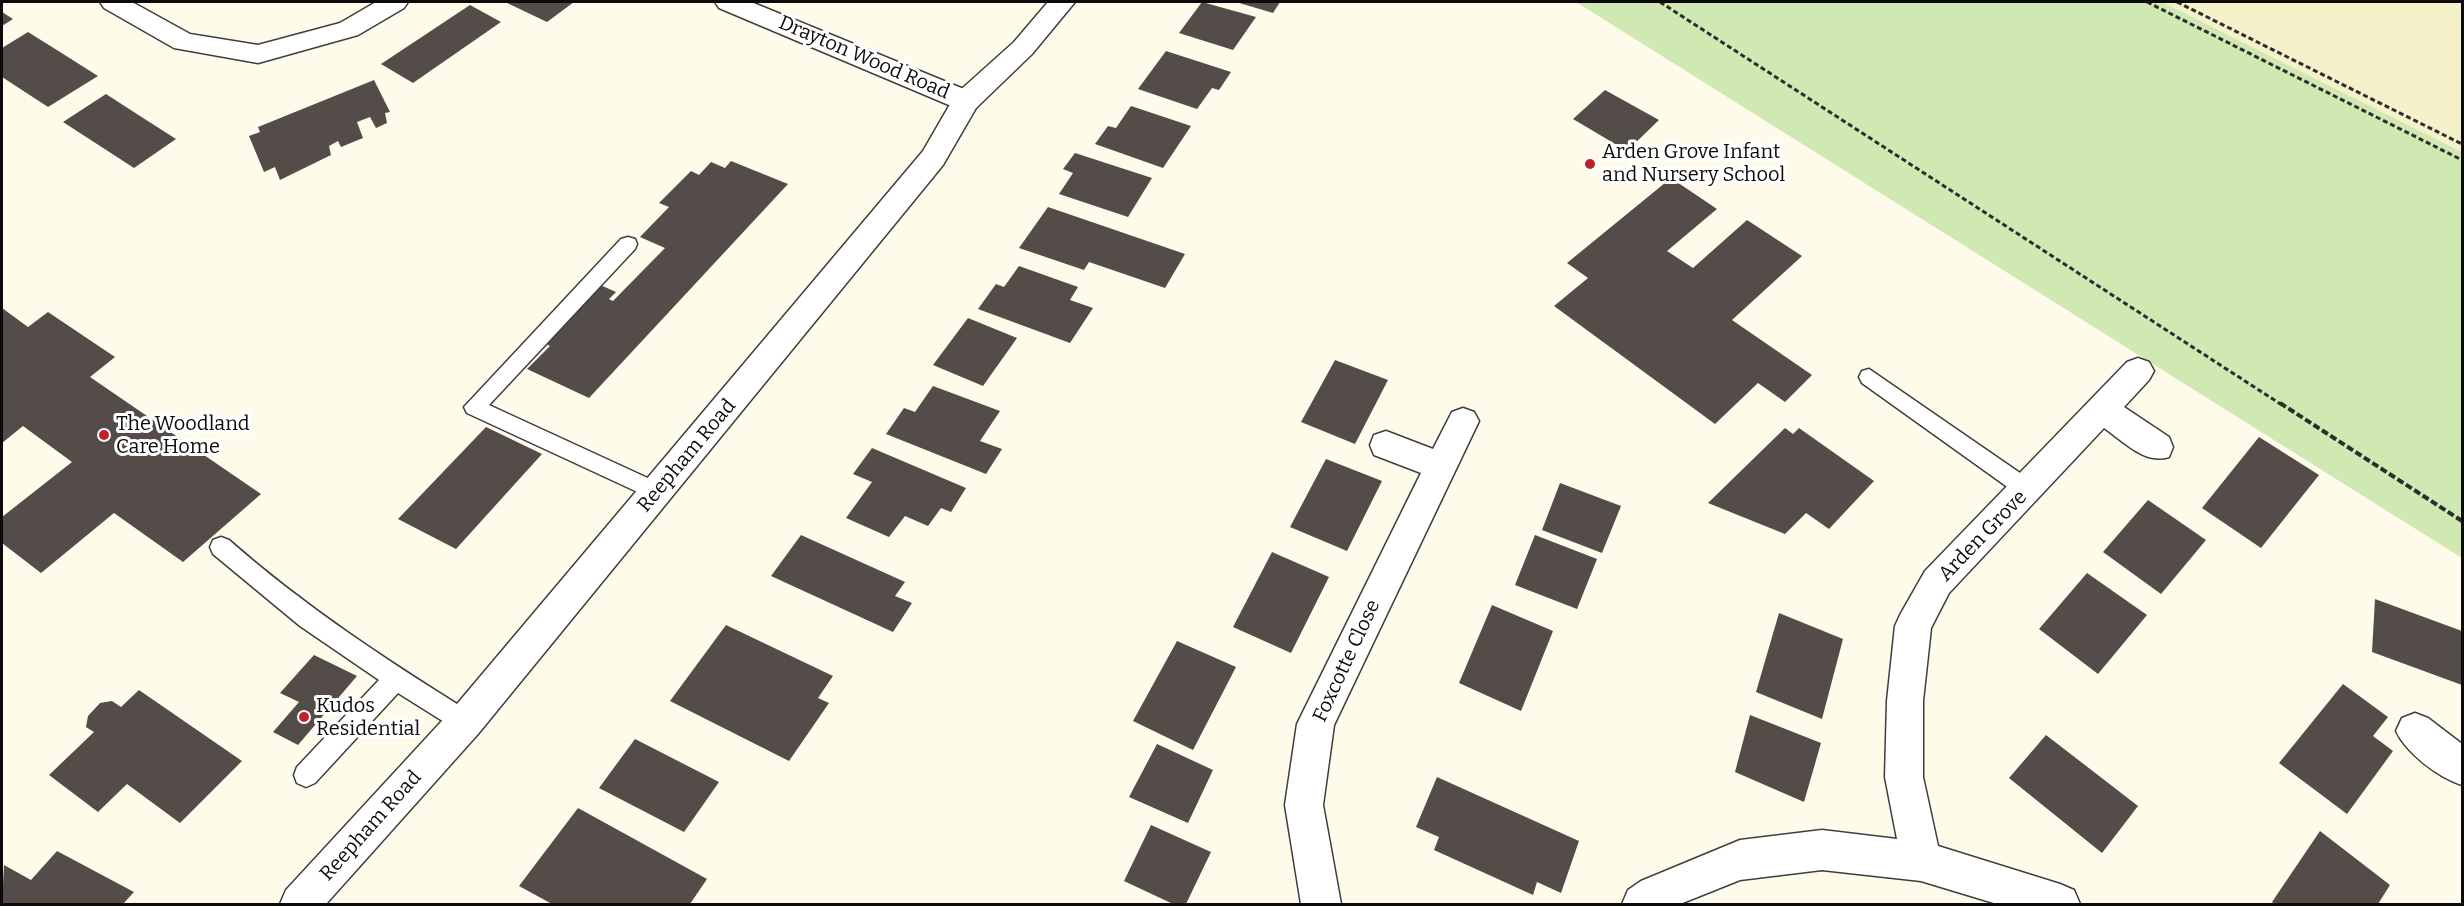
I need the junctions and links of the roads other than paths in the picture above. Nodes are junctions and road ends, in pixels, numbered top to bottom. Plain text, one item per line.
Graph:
1 (113, 2) edge
2 (395, 2) edge
3 (729, 2) edge
4 (1062, 2) edge
5 (966, 101) junction
6 (628, 244) dead end
7 (2138, 371) dead end
8 (1869, 376) dead end
9 (2102, 410) junction
10 (1463, 421) dead end
11 (1386, 445) dead end
12 (2157, 447) dead end
13 (1441, 466) junction
14 (2028, 490) junction
15 (657, 492) junction
16 (221, 546) dead end
17 (395, 679) junction
18 (465, 722) junction
19 (2415, 731) dead end
20 (2463, 767) edge
21 (306, 775) dead end
22 (1921, 861) junction
23 (300, 904) edge
24 (1322, 904) edge
25 (1642, 904) edge
26 (2060, 904) edge

1 - 2 street
3 - 5 street, Drayton Wood Road
4 - 5 street, Reepham Road
5 - 15 street, Reepham Road
6 - 15 lane
7 - 9 street, Arden Grove
8 - 14 lane
9 - 12 street
9 - 14 street, Arden Grove
10 - 13 street, Foxcotte Close
11 - 13 street
13 - 24 street, Foxcotte Close
14 - 22 street, Arden Grove
15 - 18 street, Reepham Road
16 - 17 lane
17 - 18 lane
17 - 21 lane
18 - 23 street, Reepham Road
19 - 20 street
22 - 25 street
22 - 26 street

